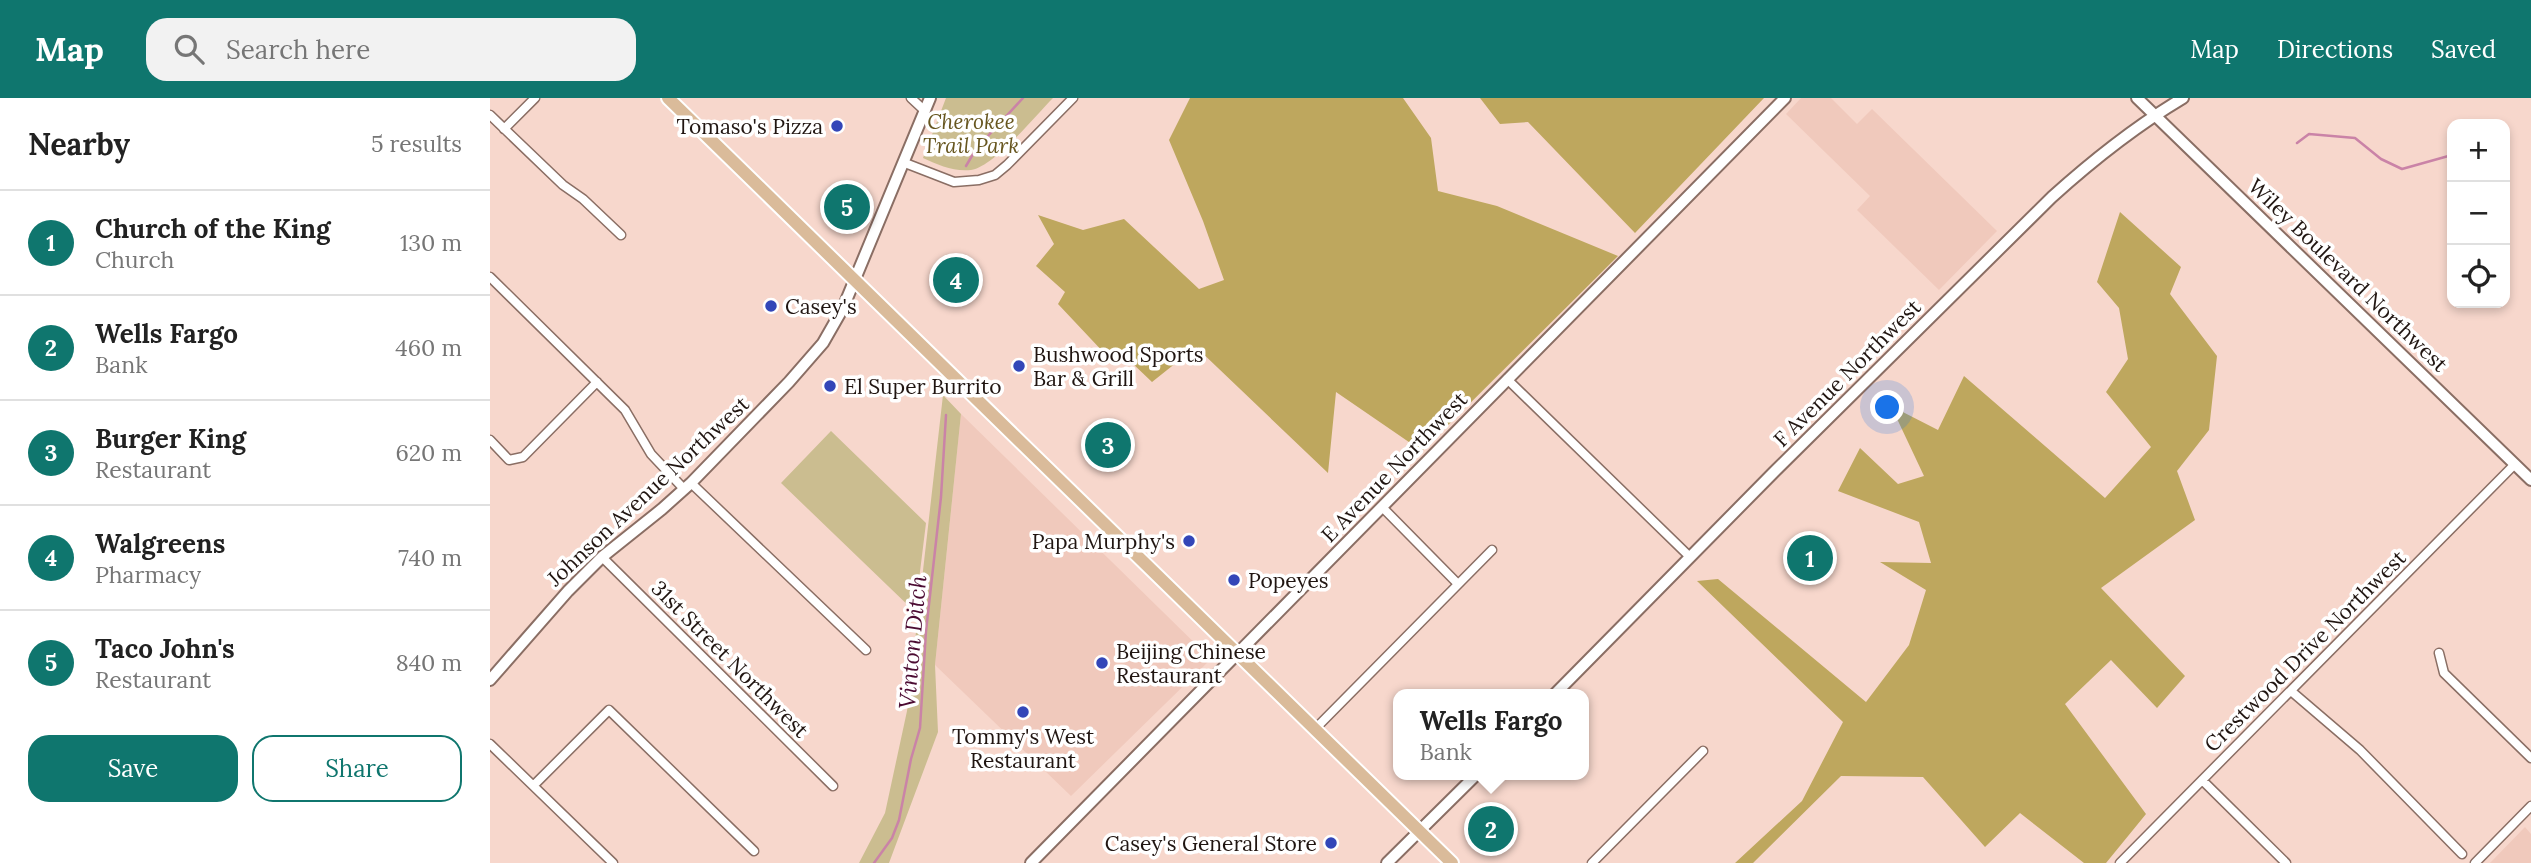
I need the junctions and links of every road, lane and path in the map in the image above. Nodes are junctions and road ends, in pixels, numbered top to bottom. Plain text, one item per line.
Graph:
1 (535, 98) edge
2 (668, 98) edge
3 (911, 98) edge
4 (930, 98) edge
5 (1073, 98) edge
6 (1785, 98) edge
7 (2137, 98) edge
8 (2183, 98) edge
9 (925, 111) junction
10 (490, 115) edge
11 (2155, 115) junction
12 (504, 129) junction
13 (905, 163) junction
14 (621, 235) dead end
15 (490, 277) edge
16 (855, 279) junction
17 (1507, 379) junction
18 (597, 382) junction
19 (490, 440) edge
20 (2515, 464) junction
21 (2531, 480) edge
22 (687, 486) junction
23 (1382, 508) junction
24 (1492, 550) dead end
25 (602, 557) junction
26 (1690, 557) junction
27 (1458, 584) junction
28 (866, 650) dead end
29 (1238, 653) junction
30 (2439, 653) dead end
31 (490, 680) edge
32 (1560, 689) edge
33 (2291, 691) junction
34 (1315, 729) junction
35 (490, 744) edge
36 (1703, 751) dead end
37 (2531, 758) edge
38 (1471, 780) edge
39 (2202, 780) junction
40 (534, 785) junction
41 (833, 786) dead end
42 (2531, 806) edge
43 (1420, 831) junction
44 (754, 851) dead end
45 (2462, 853) dead end
46 (612, 863) edge
47 (1031, 863) edge
48 (1387, 863) edge
49 (1452, 863) edge
50 (1592, 863) edge
51 (2120, 863) edge
52 (2286, 863) edge
53 (2475, 863) edge

1 - 12 street
2 - 16 main road
3 - 9 street
4 - 9 street, Johnson Avenue Northwest
5 - 13 street
6 - 17 street, E Avenue Northwest
7 - 11 street, Wiley Boulevard Northwest
8 - 11 street, F Avenue Northwest
9 - 13 street, Johnson Avenue Northwest
10 - 12 street
11 - 20 street, Wiley Boulevard Northwest
11 - 26 street, F Avenue Northwest
12 - 14 street
13 - 16 street, Johnson Avenue Northwest
15 - 18 street
16 - 22 street, Johnson Avenue Northwest
16 - 29 main road
17 - 23 street, E Avenue Northwest
17 - 26 street
18 - 19 street
18 - 22 street
20 - 21 street, Wiley Boulevard Northwest
20 - 33 street, Crestwood Drive Northwest
22 - 25 street, Johnson Avenue Northwest
22 - 28 street
23 - 27 street
23 - 29 street, E Avenue Northwest
24 - 27 street
25 - 31 street, Johnson Avenue Northwest
25 - 41 street, 31st Street Northwest
26 - 32 street, F Avenue Northwest
27 - 34 street
29 - 34 main road
29 - 47 street, E Avenue Northwest
30 - 37 street
33 - 39 street, Crestwood Drive Northwest
33 - 45 street
34 - 43 main road
35 - 40 street
36 - 50 street
38 - 43 street
39 - 51 street, Crestwood Drive Northwest
39 - 52 street
40 - 44 street
40 - 46 street
42 - 53 street
43 - 48 street
43 - 49 main road

